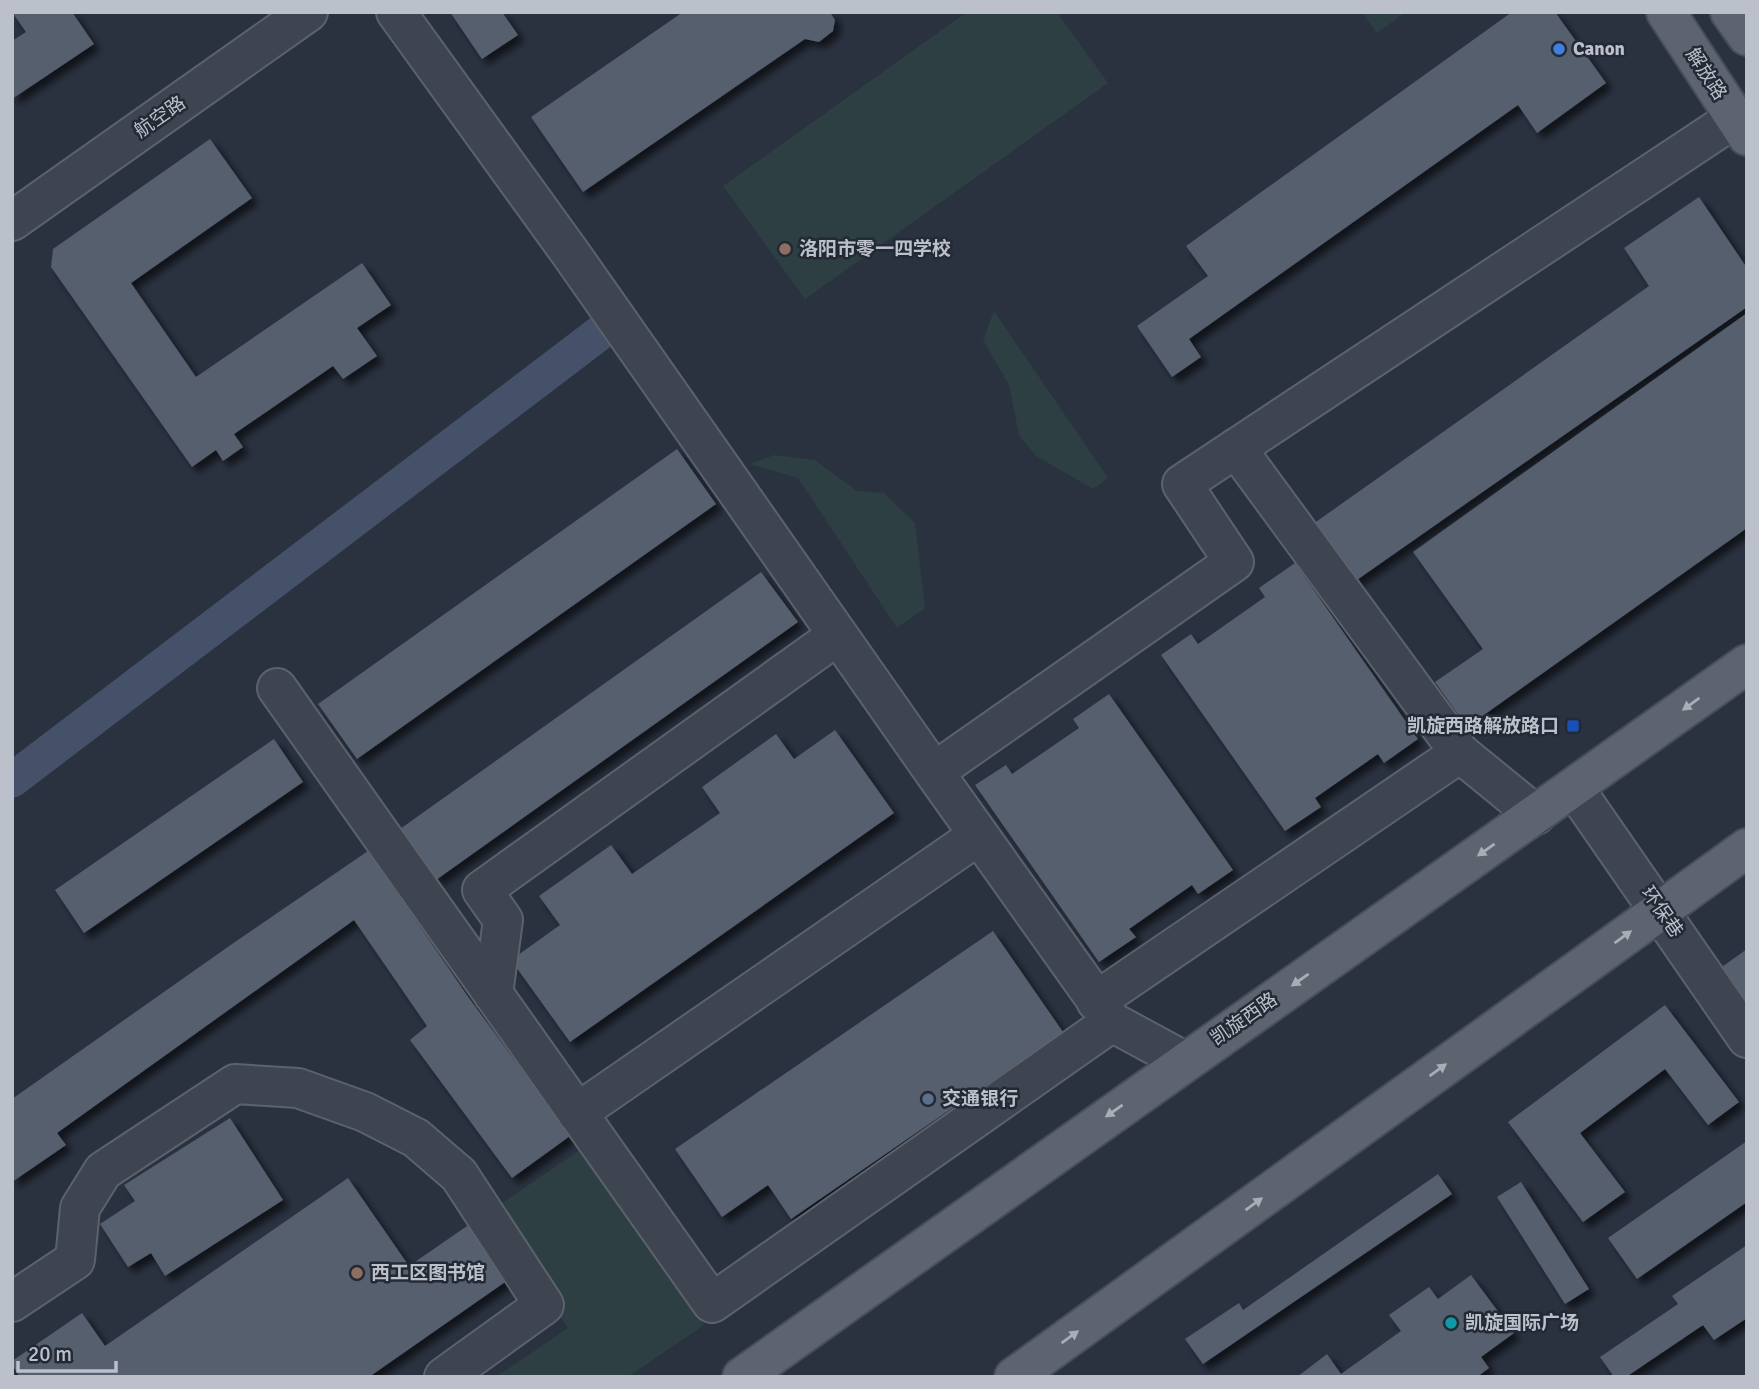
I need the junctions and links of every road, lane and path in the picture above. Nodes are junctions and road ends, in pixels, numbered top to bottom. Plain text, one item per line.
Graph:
1 (308, 12) edge
2 (396, 12) edge
3 (1666, 12) edge
4 (1730, 12) edge
5 (1747, 36) edge
6 (1741, 127) edge
7 (12, 221) edge
8 (1236, 448) junction
9 (838, 635) junction
10 (1747, 664) edge
11 (277, 688) dead end
12 (1460, 753) junction
13 (934, 772) junction
14 (1574, 788) junction
15 (1536, 815) junction
16 (979, 835) junction
17 (1747, 848) edge
18 (1661, 910) junction
19 (493, 994) junction
20 (1104, 1011) junction
21 (1747, 1038) edge
22 (1184, 1061) junction
23 (577, 1113) junction
24 (12, 1302) edge
25 (444, 1377) edge
26 (742, 1377) edge
27 (1014, 1377) edge

1 - 7 street, 航空路
2 - 9 street
3 - 6 main road, 解放路
4 - 5 main road
6 - 8 street
8 - 12 street
8 - 13 street
9 - 13 street
9 - 19 street
10 -> 14 main road, 凯旋西路
11 - 19 street
12 - 15 street
12 - 20 street
13 - 16 street
14 - 15 main road, 凯旋西路
14 - 18 street, 环保巷
15 -> 22 main road, 凯旋西路
16 - 20 street
16 - 23 street
17 - 18 main road
18 - 21 street, 环保巷
27 -> 18 main road
19 - 23 street
20 - 22 street
20 - 23 street
22 -> 26 main road, 凯旋西路
24 - 25 street

